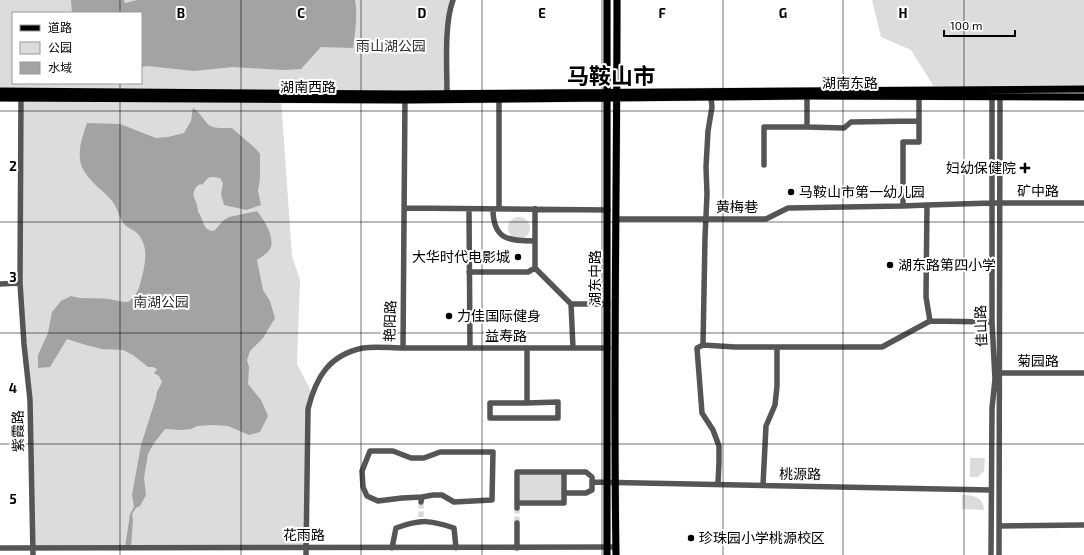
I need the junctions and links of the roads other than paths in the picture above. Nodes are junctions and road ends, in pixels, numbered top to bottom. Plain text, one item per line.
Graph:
1 (453, 0) edge
2 (607, 0) edge
3 (616, 0) edge
4 (1084, 90) edge
5 (0, 91) edge
6 (447, 93) junction
7 (21, 94) junction
8 (607, 96) junction
9 (617, 96) junction
10 (807, 96) junction
11 (919, 96) junction
12 (405, 97) junction
13 (996, 97) junction
14 (1084, 97) edge
15 (0, 98) edge
16 (711, 98) junction
17 (499, 100) junction
18 (919, 121) junction
19 (807, 127) junction
20 (764, 165) dead end
21 (992, 203) junction
22 (999, 203) junction
23 (1084, 203) edge
24 (927, 205) junction
25 (903, 206) junction
26 (404, 208) junction
27 (469, 209) junction
28 (496, 209) junction
29 (535, 209) junction
30 (608, 210) junction
31 (706, 219) junction
32 (616, 220) junction
33 (535, 241) junction
34 (535, 268) junction
35 (469, 272) junction
36 (20, 283) junction
37 (0, 284) edge
38 (572, 304) junction
39 (608, 304) junction
40 (930, 321) junction
41 (992, 322) junction
42 (703, 345) junction
43 (777, 347) junction
44 (403, 348) junction
45 (470, 348) junction
46 (527, 348) junction
47 (573, 348) junction
48 (608, 348) junction
49 (999, 373) junction
50 (1084, 373) edge
51 (995, 379) junction
52 (527, 403) junction
53 (564, 472) junction
54 (592, 482) junction
55 (608, 482) junction
56 (616, 482) junction
57 (718, 484) junction
58 (763, 485) junction
59 (991, 490) junction
60 (564, 493) junction
61 (422, 500) joint
62 (517, 523) tunnel mouth
63 (1084, 525) edge
64 (999, 526) junction
65 (306, 547) junction
66 (0, 548) edge
67 (33, 548) junction
68 (392, 548) junction
69 (456, 548) junction
70 (517, 548) junction
71 (607, 551) edge
72 (616, 551) edge
73 (33, 555) edge
74 (306, 555) edge
75 (991, 555) edge
76 (999, 555) edge

1 - 6 street
2 - 8 main road, 湖东中路
3 - 9 main road, 湖东中路
4 - 9 main road
5 - 7 main road, 湖南西路
6 - 8 main road, 湖南西路
6 - 12 main road, 湖南西路
7 - 12 main road, 湖南西路
7 - 15 main road, 湖南西路
7 - 36 street, 紫霞路
8 - 9 main road
8 - 17 main road, 湖南西路
8 - 30 main road, 湖东中路
9 - 16 main road, 湖南东路
9 - 32 main road, 湖东中路
10 - 11 main road, 湖南东路
10 - 16 main road, 湖南东路
10 - 19 street
11 - 13 main road, 湖南东路
11 - 18 street
12 - 17 main road, 湖南西路
12 - 26 street, 艳阳路
13 - 14 main road, 湖南东路
13 - 21 street, 佳山路
13 - 22 street, 佳山路
16 - 31 street
17 - 28 street
18 - 19 street
18 - 25 street
19 - 20 street
21 - 22 street, 矿中路
21 - 24 street
21 - 41 street, 佳山路
22 - 23 street, 矿中路
22 - 49 street, 佳山路
24 - 25 street, 黄梅巷
24 - 40 street
25 - 31 street, 黄梅巷
26 - 27 street
26 - 44 street, 艳阳路
27 - 28 street
27 - 35 street
28 - 29 street
28 - 33 street
29 - 30 street
29 - 33 street
30 - 39 main road, 湖东中路
31 - 32 street, 黄梅巷
31 - 42 street
32 - 56 main road, 湖东中路
33 - 34 street
34 - 35 street
34 - 38 street
35 - 45 street
36 - 37 street
36 - 67 street, 紫霞路
38 - 39 street
38 - 47 street
39 - 48 main road, 湖东中路
40 - 41 street
40 - 43 street
41 - 51 street, 佳山路
42 - 43 street
42 - 57 street
43 - 58 street
44 - 45 street, 益寿路
44 - 65 street, 艳阳路
45 - 46 street, 益寿路
46 - 47 street, 益寿路
46 - 52 street
47 - 48 street, 益寿路
48 - 55 main road, 湖东中路
49 - 50 street, 菊园路
49 - 51 street, 菊园路
49 - 64 street, 佳山路
51 - 59 street, 佳山路
52 - 52 street
53 - 54 street
53 - 60 street
53 - 60 street
54 - 55 street, 桃源路
54 - 60 street
55 - 56 street, 桃源路
55 - 71 main road, 湖东中路
56 - 57 street, 桃源路
56 - 72 main road, 湖东中路
57 - 58 street, 桃源路
58 - 59 street, 桃源路
59 - 75 street, 佳山路
61 - 61 street
62 - 70 street
63 - 64 street
64 - 76 street, 佳山路
65 - 67 street, 花雨路
65 - 68 street, 花雨路
65 - 74 street, 艳阳路
66 - 67 street, 花雨路
67 - 73 street, 紫霞路
68 - 69 street, 花雨路
68 - 69 street
69 - 70 street, 花雨路
70 - 71 street, 花雨路
71 - 72 street, 花雨路

